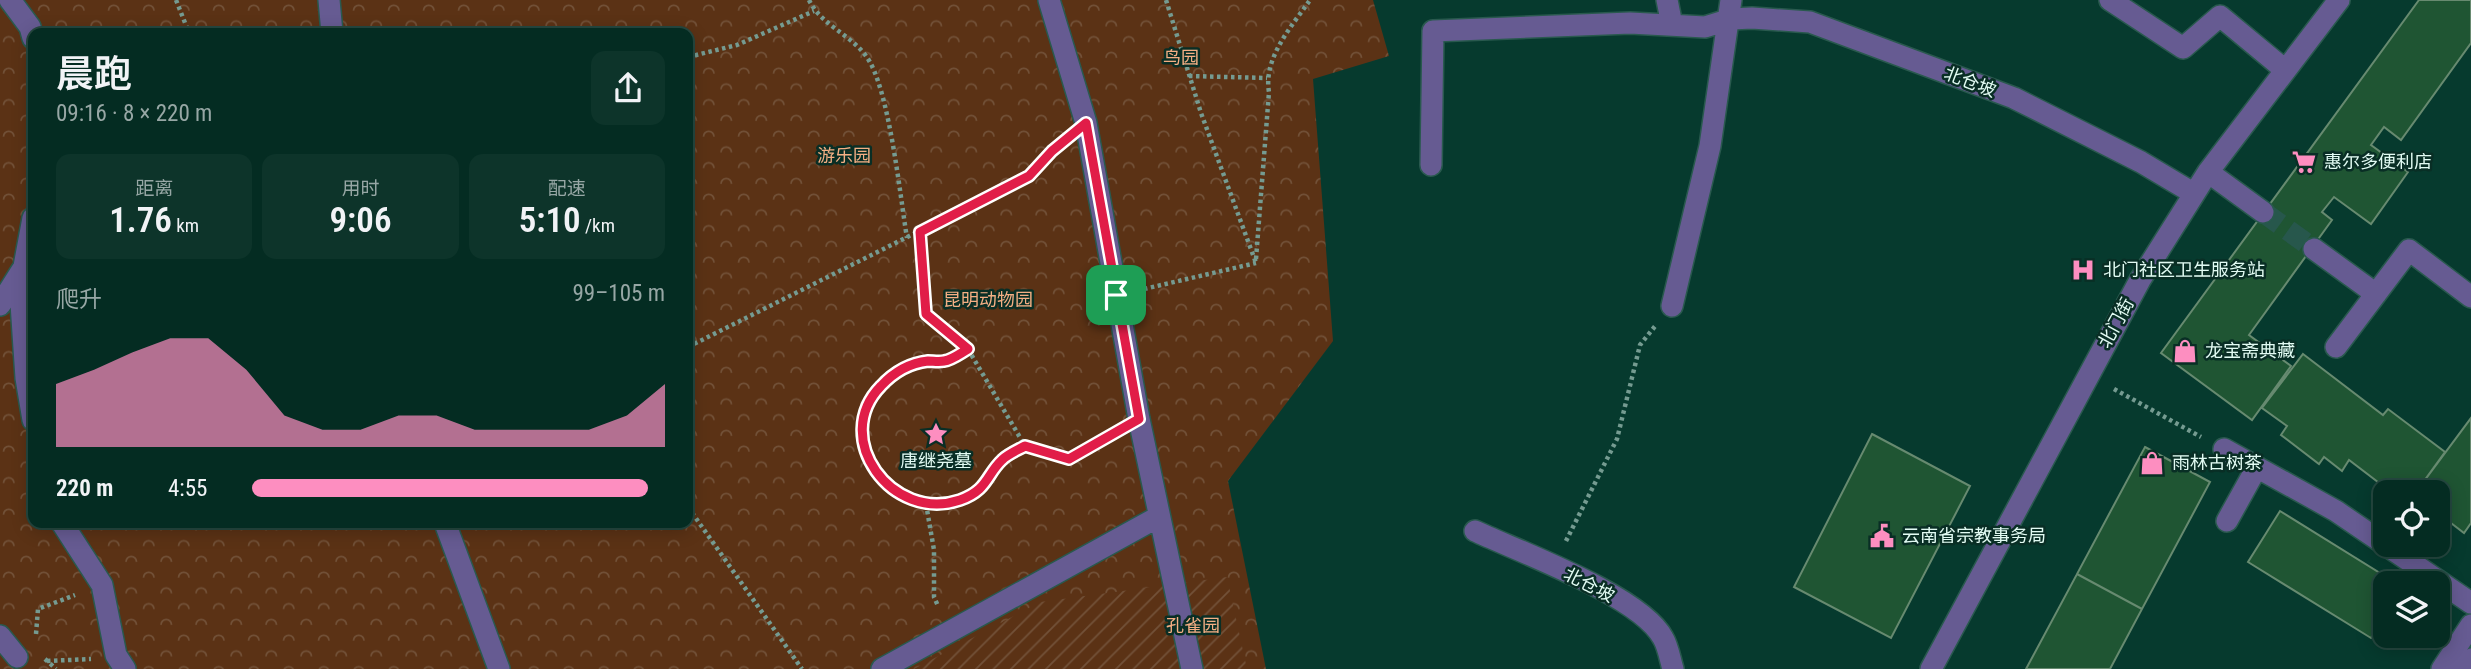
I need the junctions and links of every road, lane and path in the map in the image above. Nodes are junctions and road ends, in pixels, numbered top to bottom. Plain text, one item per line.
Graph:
1 (10, 0) edge
2 (176, 0) edge
3 (329, 0) edge
4 (809, 0) edge
5 (1049, 0) edge
6 (1166, 0) edge
7 (1310, 0) edge
8 (1667, 0) edge
9 (2110, 0) edge
10 (2339, 0) edge
11 (1731, 10) edge
12 (814, 11) junction
13 (1672, 25) junction
14 (30, 28) edge
15 (187, 28) edge
16 (332, 28) edge
17 (693, 56) edge
18 (2285, 71) junction
19 (1189, 76) junction
20 (1267, 78) junction
21 (1086, 123) junction
22 (1431, 165) dead end
23 (2208, 172) junction
24 (2193, 193) junction
25 (2263, 212) tunnel mouth
26 (920, 232) junction
27 (907, 238) junction
28 (28, 246) edge
29 (2314, 249) tunnel mouth
30 (1256, 263) junction
31 (24, 268) junction
32 (2376, 294) junction
33 (1116, 295) junction
34 (2471, 297) edge
35 (0, 305) edge
36 (1672, 306) joint
37 (693, 345) edge
38 (2336, 347) dead end
39 (968, 349) junction
40 (2087, 375) junction
41 (28, 390) edge
42 (1139, 419) junction
43 (1025, 446) junction
44 (2224, 449) joint
45 (2256, 467) junction
46 (926, 504) junction
47 (693, 514) edge
48 (1158, 517) junction
49 (2227, 522) dead end
50 (65, 528) edge
51 (447, 528) edge
52 (1475, 531) dead end
53 (1552, 566) junction
54 (102, 585) junction
55 (2471, 603) edge
56 (38, 609) dead end
57 (2471, 625) edge
58 (949, 630) junction
59 (0, 636) edge
60 (17, 657) dead end
61 (2471, 659) edge
62 (121, 662) edge
63 (56, 669) edge
64 (499, 669) edge
65 (802, 669) edge
66 (881, 669) edge
67 (1192, 669) edge
68 (1673, 669) edge
69 (1931, 669) edge
70 (2442, 669) edge
71 (2464, 669) edge

1 - 14 street
2 - 15 path
3 - 16 street
4 - 12 path
5 - 21 street
6 - 19 path
7 - 20 path
8 - 13 street
9 - 18 street
10 - 18 street, 北门街
11 - 13 street, 北仓坡
11 - 24 street, 北仓坡
11 - 36 street
12 - 17 path
12 - 27 path
13 - 22 street, 北仓坡
18 - 23 street, 北门街
19 - 20 path
19 - 30 path
20 - 30 path
21 - 26 path
21 - 33 street
23 - 24 street, 北门街
23 - 25 street
24 - 40 street, 北门街
26 - 27 path
26 - 39 path
27 - 37 path
28 - 31 street
29 - 32 street
30 - 33 path
31 - 35 street
31 - 41 street
32 - 34 street
32 - 38 street
33 - 42 street
36 - 53 path
39 - 43 path
39 - 46 path
40 - 44 path
40 - 69 street, 北门街
42 - 43 path
42 - 48 street
43 - 46 path
44 - 45 street
45 - 49 street
45 - 55 street
46 - 58 path
47 - 65 path
48 - 58 street
48 - 67 street
50 - 54 street
51 - 64 street
52 - 53 street, 北仓坡
53 - 68 street, 北仓坡
54 - 56 path
54 - 62 street
57 - 70 street
58 - 66 street
59 - 60 street
61 - 71 street
62 - 63 path

